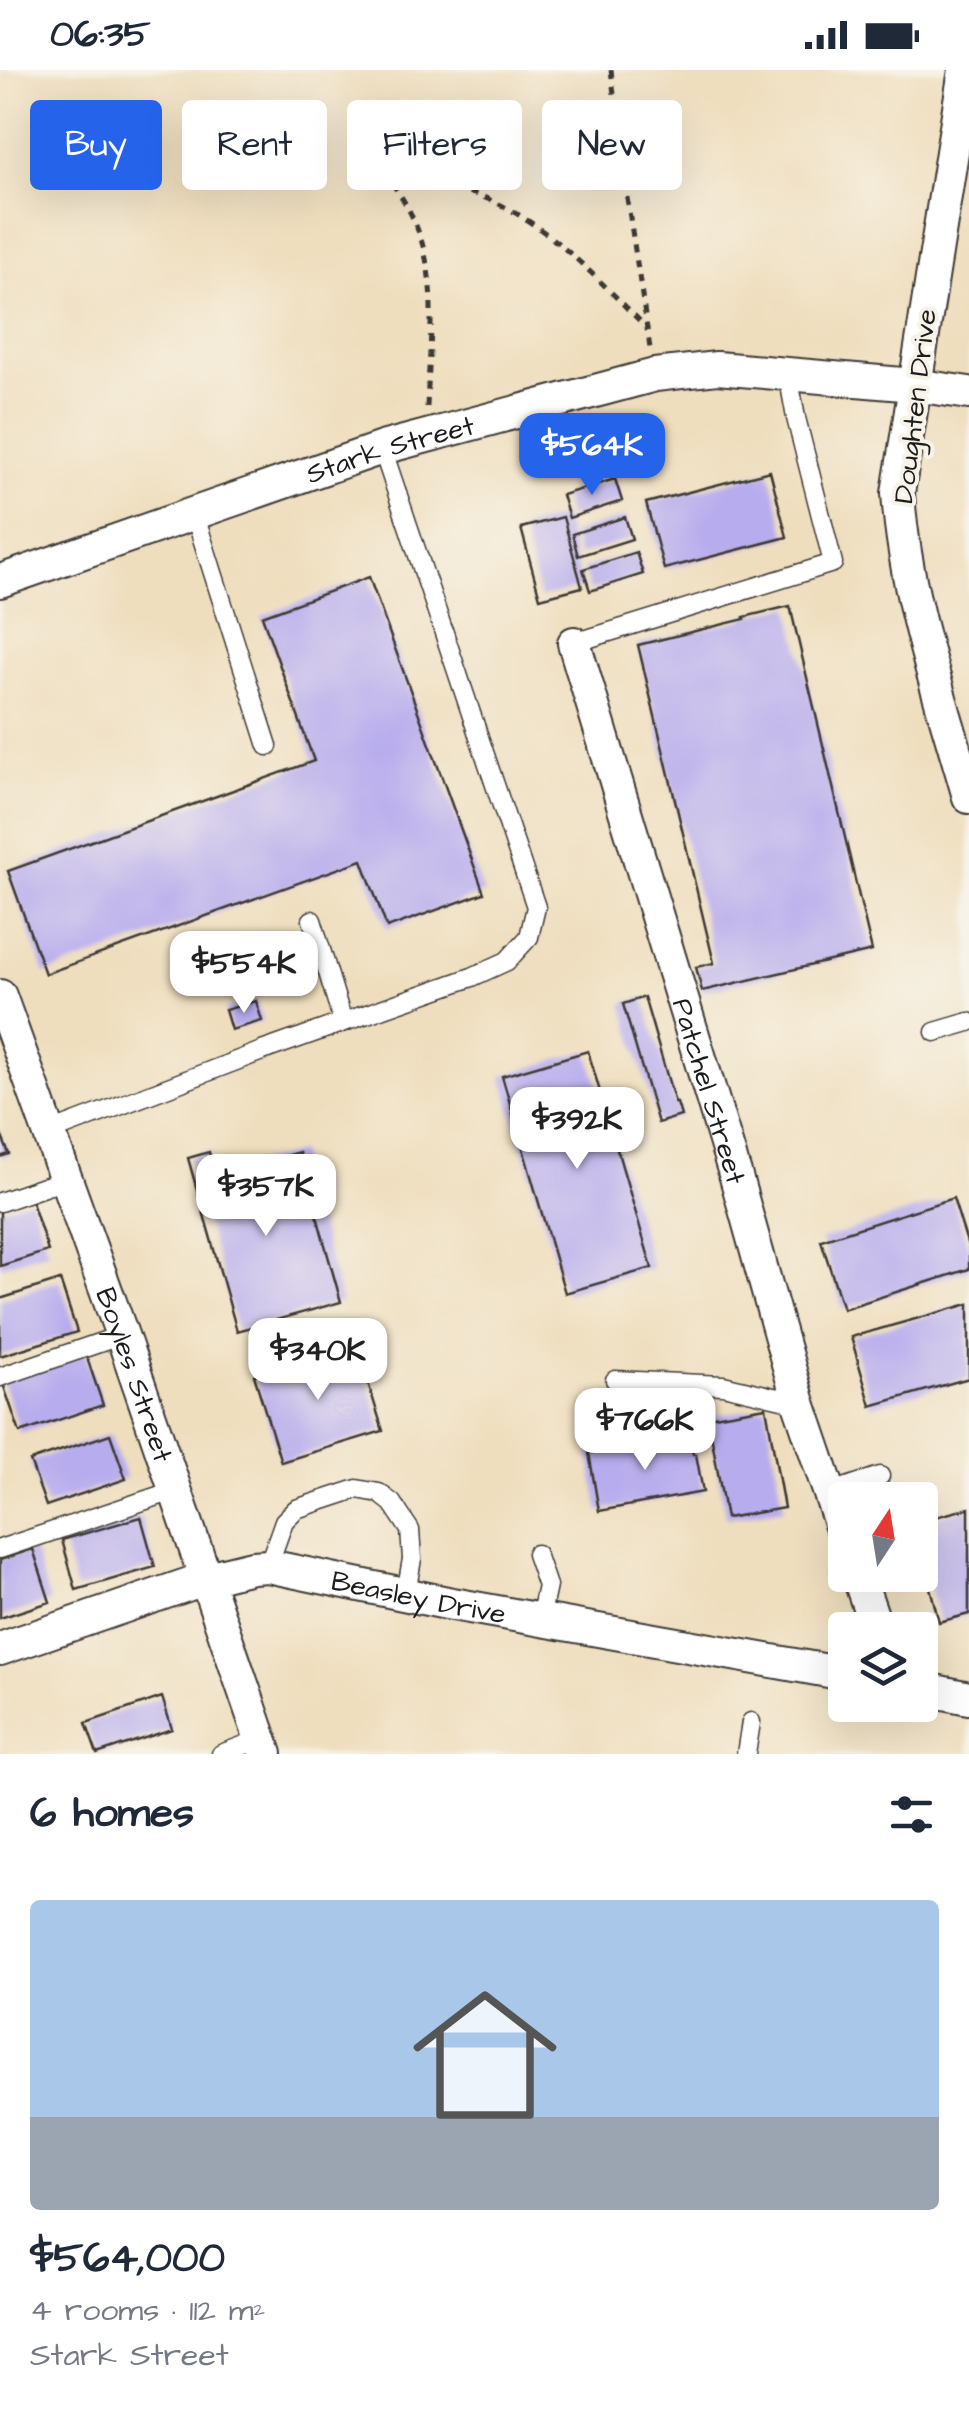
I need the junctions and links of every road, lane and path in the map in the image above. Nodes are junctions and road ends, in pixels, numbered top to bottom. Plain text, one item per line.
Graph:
1 (611, 70) edge
2 (965, 70) edge
3 (648, 329) junction
4 (788, 374) junction
5 (654, 375) junction
6 (914, 385) junction
7 (969, 393) edge
8 (426, 434) junction
9 (382, 448) junction
10 (194, 513) junction
11 (0, 581) edge
12 (574, 643) joint
13 (268, 746) dead end
14 (969, 797) edge
15 (312, 920) dead end
16 (0, 996) edge
17 (343, 1022) junction
18 (969, 1022) edge
19 (935, 1032) dead end
20 (51, 1132) junction
21 (67, 1179) junction
22 (0, 1202) edge
23 (122, 1335) junction
24 (0, 1377) edge
25 (615, 1380) dead end
26 (799, 1403) junction
27 (880, 1476) dead end
28 (862, 1482) edge
29 (176, 1490) junction
30 (828, 1490) edge
31 (0, 1549) edge
32 (536, 1554) dead end
33 (268, 1566) junction
34 (207, 1578) junction
35 (406, 1593) junction
36 (540, 1620) junction
37 (0, 1649) edge
38 (828, 1671) edge
39 (938, 1692) edge
40 (969, 1698) edge
41 (751, 1722) dead end
42 (264, 1747) edge
43 (221, 1754) edge
44 (746, 1754) edge

1 - 3 path
2 - 6 street, Doughten Drive
3 - 5 path
3 - 8 path
4 - 5 street, Stark Street
4 - 6 street, Stark Street
4 - 12 lane
5 - 8 street, Stark Street
6 - 7 street, Stark Street
6 - 14 street, Doughten Drive
8 - 9 street, Stark Street
9 - 10 street, Stark Street
9 - 17 lane
10 - 11 street, Stark Street
10 - 13 lane
12 - 26 street, Patchel Street
15 - 17 lane
16 - 20 street, Boyles Street
17 - 20 lane
18 - 19 lane
20 - 21 street, Boyles Street
21 - 22 lane
21 - 23 street, Boyles Street
23 - 24 lane
23 - 29 street, Boyles Street
25 - 26 lane
26 - 30 street, Patchel Street
27 - 28 lane
29 - 31 lane
29 - 34 street, Boyles Street
32 - 36 lane
33 - 34 street, Beasley Drive
33 - 35 street, Beasley Drive
33 - 35 lane
34 - 37 street, Beasley Drive
34 - 42 street, Boyles Street
35 - 36 street, Beasley Drive
36 - 38 street, Beasley Drive
39 - 40 street
41 - 44 lane
42 - 43 lane

